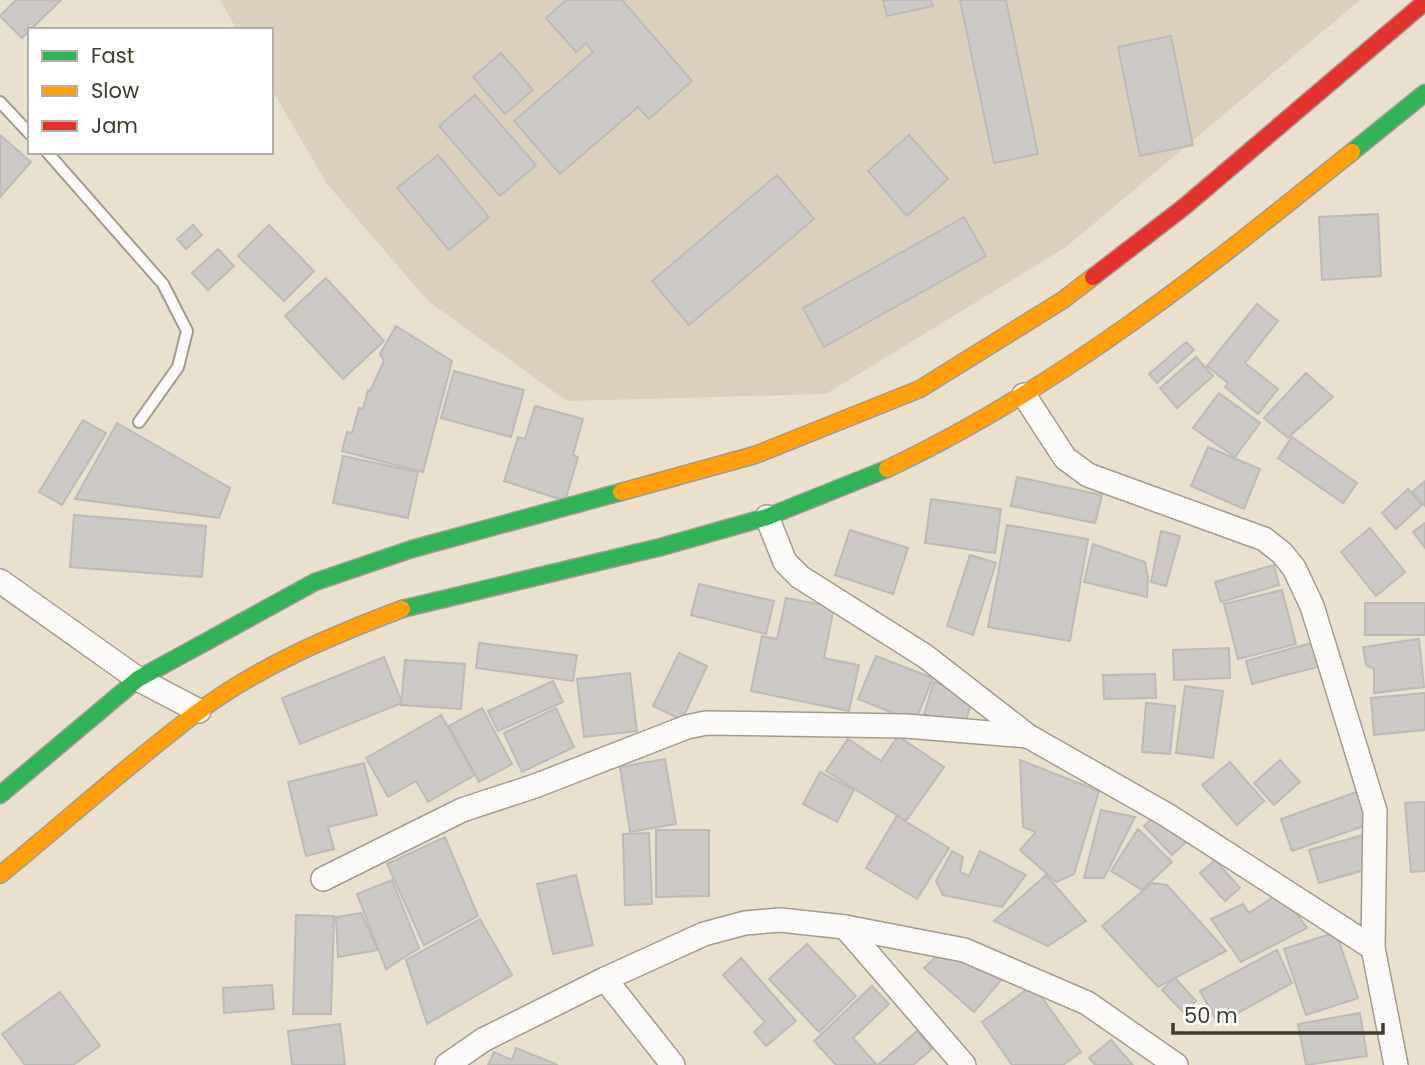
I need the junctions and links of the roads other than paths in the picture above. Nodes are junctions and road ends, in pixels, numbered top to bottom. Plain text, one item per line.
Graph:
1 (1418, 3) edge
2 (1425, 93) edge
3 (0, 102) edge
4 (28, 132) edge
5 (49, 154) edge
6 (1024, 395) junction
7 (139, 422) dead end
8 (767, 517) junction
9 (0, 581) edge
10 (138, 679) junction
11 (199, 711) junction
12 (1028, 736) junction
13 (0, 795) edge
14 (0, 875) edge
15 (323, 879) dead end
16 (845, 927) junction
17 (1373, 948) junction
18 (605, 979) junction
19 (447, 1065) edge
20 (673, 1065) edge
21 (964, 1065) edge
22 (1175, 1065) edge
23 (1396, 1065) edge

1 - 10 main road
2 - 6 main road
3 - 4 lane
5 - 7 lane
6 - 8 main road
6 - 17 street
8 - 11 main road
8 - 12 street
9 - 10 street
10 - 11 street
10 - 13 main road
11 - 14 main road
12 - 15 street
12 - 17 street
16 - 18 street
16 - 21 street
16 - 22 street
17 - 23 street
18 - 19 street
18 - 20 street

